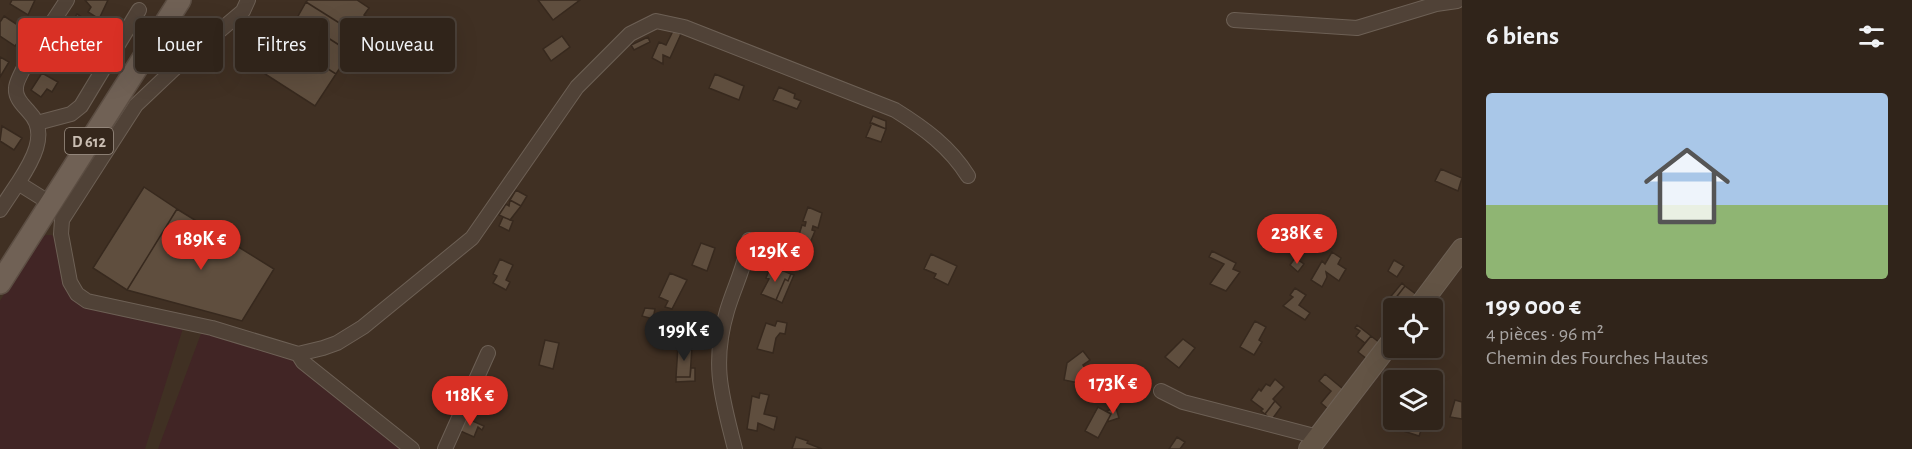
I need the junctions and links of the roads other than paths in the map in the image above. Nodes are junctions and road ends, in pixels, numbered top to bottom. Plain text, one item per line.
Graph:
1 (67, 0) edge
2 (180, 0) edge
3 (248, 0) edge
4 (1459, 4) edge
5 (139, 10) dead end
6 (1233, 20) dead end
7 (37, 123) junction
8 (968, 176) dead end
9 (18, 183) junction
10 (50, 203) junction
11 (0, 210) edge
12 (749, 240) dead end
13 (1462, 249) edge
14 (0, 283) edge
15 (1425, 298) edge
16 (1383, 352) edge
17 (488, 353) dead end
18 (298, 354) junction
19 (1161, 390) dead end
20 (1314, 443) edge
21 (412, 449) edge
22 (446, 449) edge
23 (735, 449) edge

1 - 7 street
2 - 10 main road, D 612
3 - 18 street
4 - 6 street
5 - 7 street
7 - 9 street
8 - 18 street
9 - 10 street
9 - 11 street
10 - 14 main road, D 612
12 - 23 street
13 - 15 street
16 - 20 street
17 - 22 street
18 - 21 street
19 - 20 street

